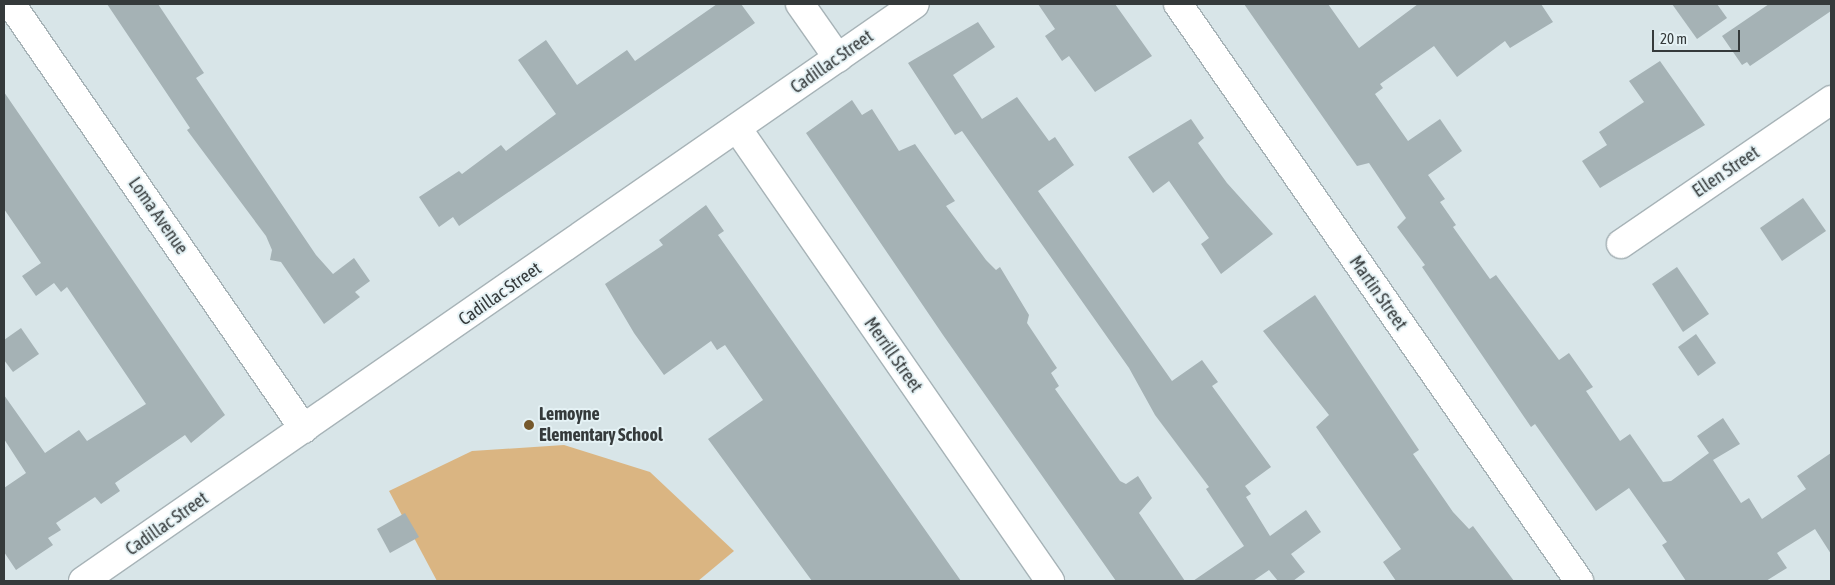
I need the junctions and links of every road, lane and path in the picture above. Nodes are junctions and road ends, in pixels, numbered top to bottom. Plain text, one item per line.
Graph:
1 (11, 4) edge
2 (800, 4) edge
3 (915, 4) edge
4 (1178, 4) edge
5 (838, 58) junction
6 (1831, 100) edge
7 (737, 128) junction
8 (1621, 244) dead end
9 (304, 429) junction
10 (83, 581) edge
11 (1050, 581) edge
12 (1579, 581) edge

1 - 9 street, Loma Avenue
2 - 5 street
3 - 5 street, Cadillac Street
4 - 12 street, Martin Street
5 - 7 street, Cadillac Street
6 - 8 street, Ellen Street
7 - 9 street, Cadillac Street
7 - 11 street, Merrill Street
9 - 10 street, Cadillac Street

